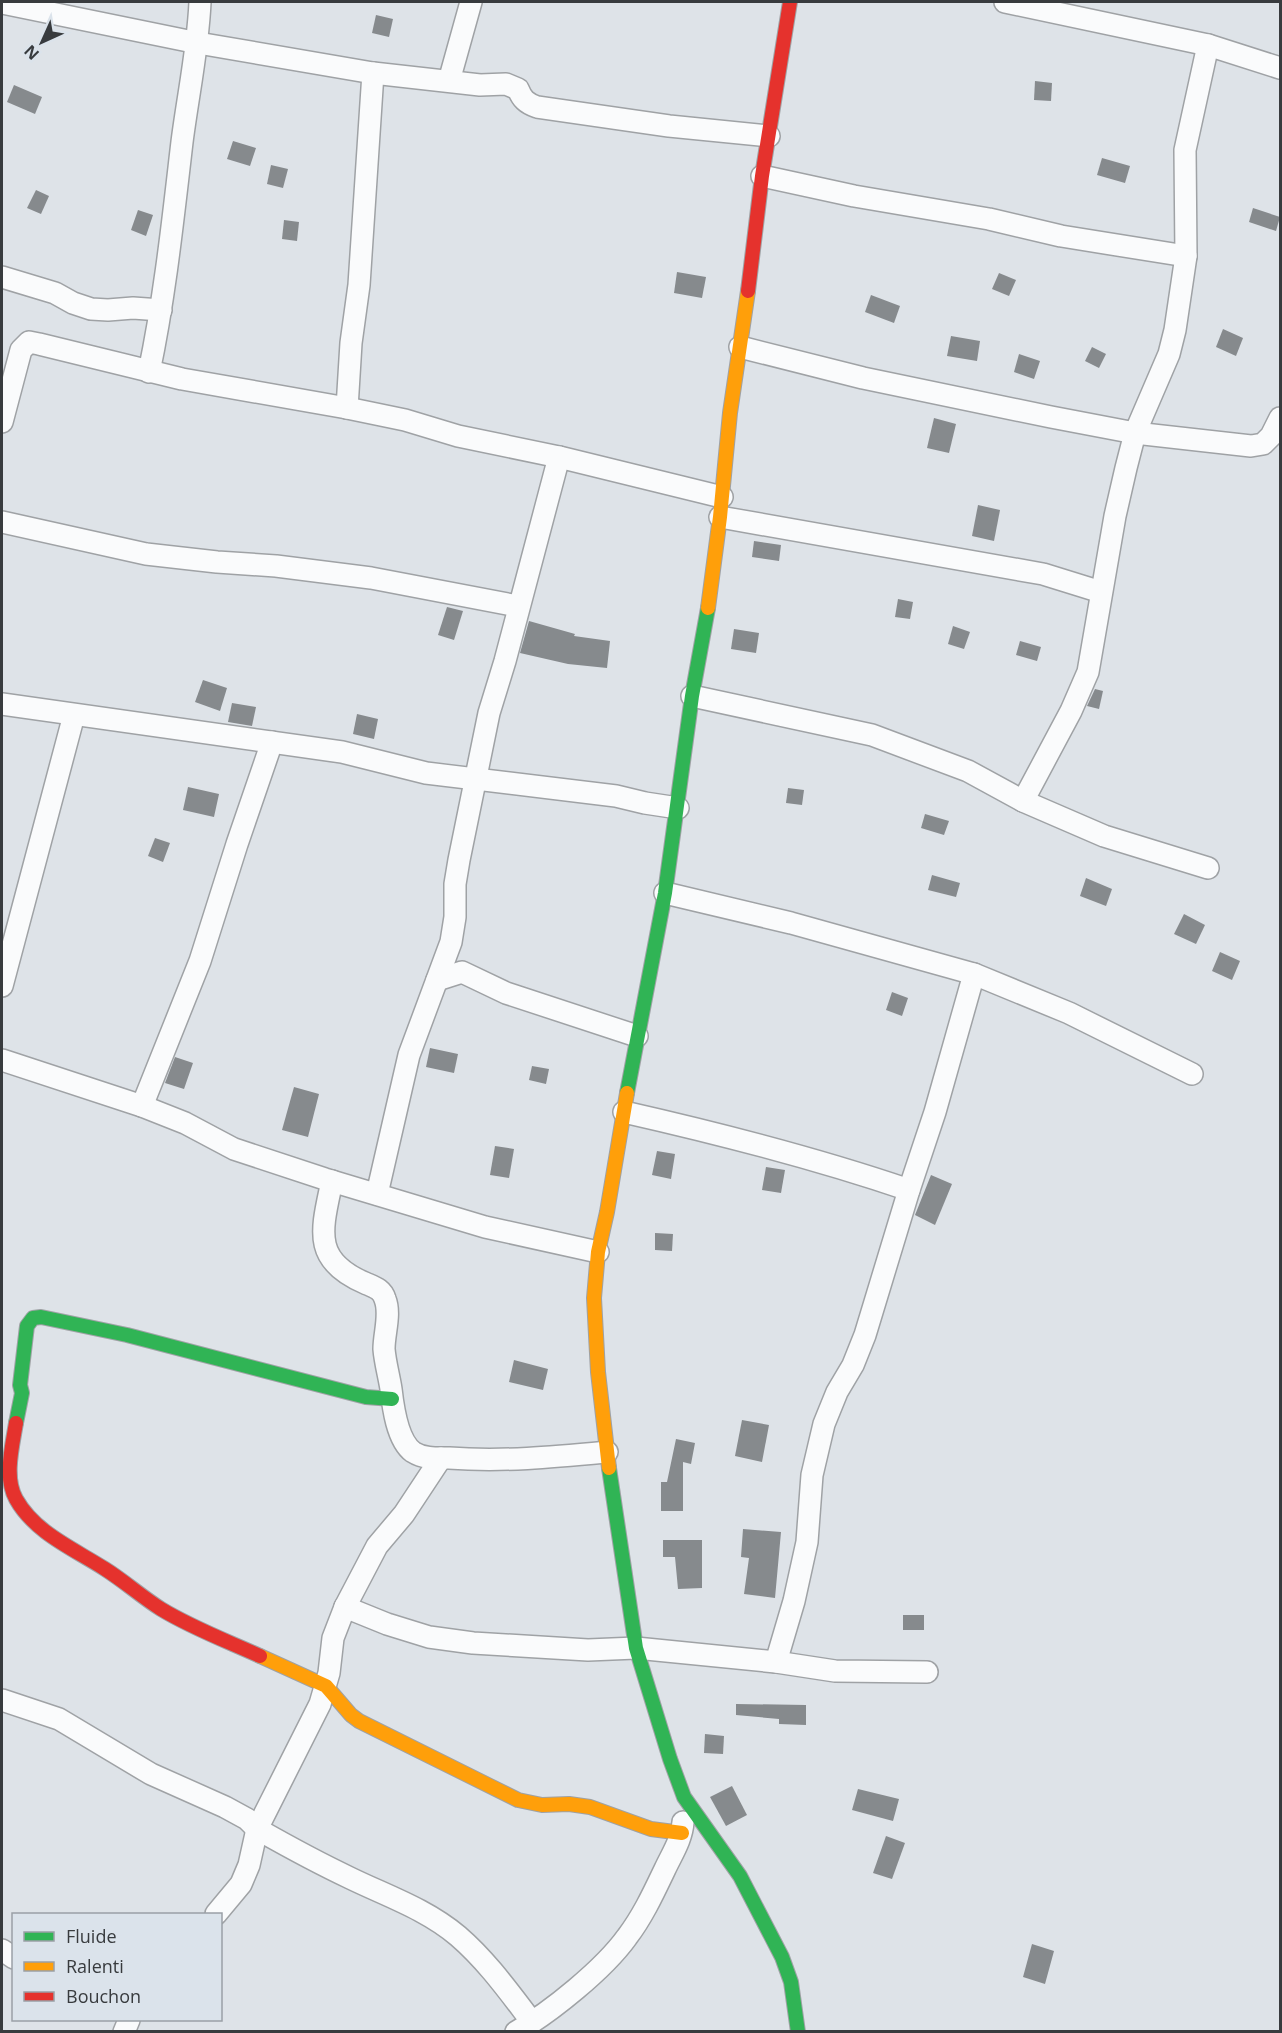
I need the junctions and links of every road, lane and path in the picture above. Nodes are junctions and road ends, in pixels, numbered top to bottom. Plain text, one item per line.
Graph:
1 (200, 2) edge
2 (471, 2) edge
3 (790, 2) edge
4 (1005, 2) edge
5 (2, 3) edge
6 (198, 43) junction
7 (1208, 45) junction
8 (1281, 68) edge
9 (373, 73) junction
10 (449, 81) junction
11 (769, 136) junction
12 (762, 176) junction
13 (1186, 256) junction
14 (2, 277) edge
15 (161, 310) junction
16 (740, 347) junction
17 (149, 372) junction
18 (347, 408) junction
19 (1281, 418) edge
20 (2, 422) edge
21 (1135, 433) junction
22 (559, 458) junction
23 (721, 507) junction
24 (2, 522) edge
25 (1101, 592) junction
26 (518, 606) junction
27 (692, 696) junction
28 (2, 704) edge
29 (74, 715) junction
30 (272, 742) junction
31 (476, 778) junction
32 (1023, 801) junction
33 (678, 808) junction
34 (1208, 868) dead end
35 (665, 893) junction
36 (450, 942) junction
37 (462, 972) junction
38 (974, 974) junction
39 (437, 980) junction
40 (2, 986) edge
41 (637, 1036) junction
42 (2, 1060) edge
43 (1192, 1074) dead end
44 (142, 1106) junction
45 (624, 1112) junction
46 (332, 1181) junction
47 (909, 1190) junction
48 (377, 1194) junction
49 (598, 1252) junction
50 (2, 1371) edge
51 (20, 1385) junction
52 (392, 1399) junction
53 (607, 1452) junction
54 (441, 1458) junction
55 (9, 1496) edge
56 (345, 1607) junction
57 (636, 1648) junction
58 (776, 1662) junction
59 (927, 1672) dead end
60 (326, 1686) junction
61 (2, 1700) edge
62 (684, 1797) junction
63 (257, 1829) junction
64 (682, 1833) junction
65 (217, 1913) edge
66 (524, 2027) edge
67 (798, 2031) edge

1 - 6 street
2 - 10 street
3 - 11 street
4 - 7 street
5 - 6 street
6 - 9 street
6 - 15 street
7 - 8 street
7 - 13 street
9 - 10 street
9 - 18 street
10 - 11 street
11 - 12 street
12 - 13 street
12 - 16 street
13 - 21 street
14 - 15 street
15 - 17 street
16 - 21 street
16 - 23 street
17 - 18 street
17 - 20 street
18 - 22 street
19 - 21 street
21 - 25 street
22 - 23 street
22 - 26 street
23 - 25 street
23 - 27 street
24 - 26 street
25 - 32 street
26 - 31 street
27 - 32 street
27 - 33 street
28 - 29 street
29 - 30 street
29 - 40 street
30 - 31 street
30 - 44 street
31 - 33 street
31 - 36 street
32 - 34 street
33 - 35 street
35 - 38 street
35 - 41 street
36 - 37 street
36 - 39 street
37 - 39 street
37 - 41 street
38 - 43 street
38 - 47 street
39 - 48 street
41 - 45 street
42 - 44 street
44 - 46 street
45 - 47 street
45 - 49 street
46 - 48 street
46 - 52 street
47 - 58 street
48 - 49 street
49 - 53 street
50 - 51 street
51 - 52 street
51 - 55 street
52 - 54 street
53 - 54 street
53 - 57 street
54 - 56 street
55 - 60 street
56 - 57 street
56 - 60 street
57 - 58 street
57 - 62 street
58 - 59 street
60 - 63 street
60 - 64 street
61 - 63 street
62 - 64 street
62 - 67 street
63 - 65 street
63 - 66 street
64 - 66 street

